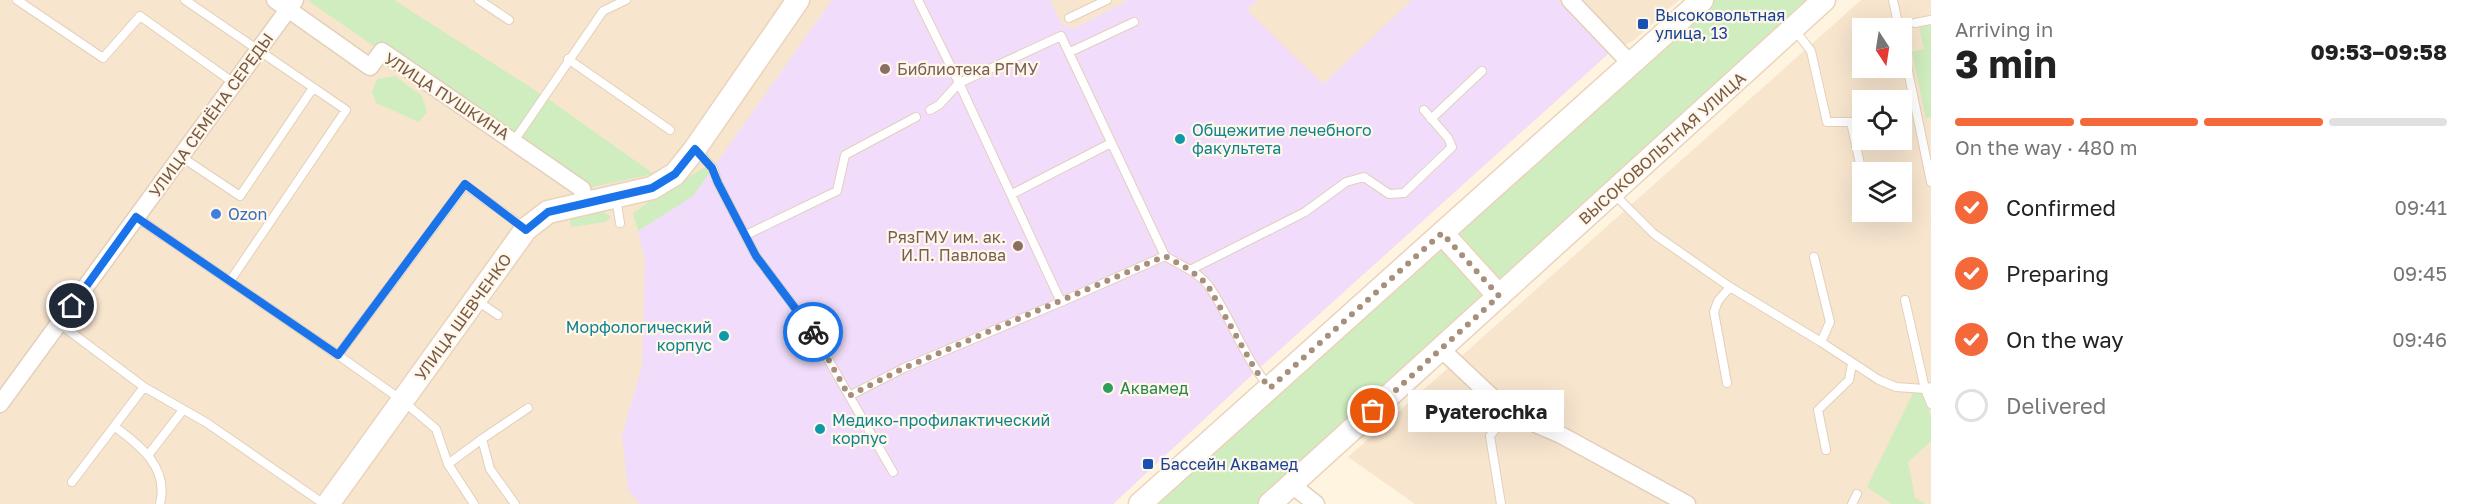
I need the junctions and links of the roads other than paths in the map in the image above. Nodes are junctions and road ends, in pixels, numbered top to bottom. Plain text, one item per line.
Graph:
1 (17, 0) edge
2 (185, 0) edge
3 (480, 0) edge
4 (626, 0) edge
5 (798, 0) edge
6 (918, 0) edge
7 (1107, 0) edge
8 (1570, 0) edge
9 (1702, 0) edge
10 (1824, 0) edge
11 (1893, 0) edge
12 (286, 3) edge
13 (1069, 18) dead end
14 (1897, 18) edge
15 (510, 20) dead end
16 (1931, 20) edge
17 (1134, 22) dead end
18 (1915, 23) dead end
19 (1793, 28) junction
20 (258, 51) junction
21 (1070, 52) junction
22 (568, 59) junction
23 (1631, 64) junction
24 (1482, 71) dead end
25 (1910, 78) edge
26 (234, 83) junction
27 (959, 83) junction
28 (313, 88) junction
29 (930, 110) dead end
30 (1424, 110) dead end
31 (916, 117) dead end
32 (1431, 119) junction
33 (670, 130) dead end
34 (514, 141) junction
35 (1111, 143) junction
36 (695, 149) junction
37 (180, 156) junction
38 (1860, 162) edge
39 (1931, 178) edge
40 (1613, 192) junction
41 (1012, 194) junction
42 (616, 198) junction
43 (585, 202) junction
44 (136, 217) junction
45 (620, 223) dead end
46 (526, 230) junction
47 (1442, 233) junction
48 (746, 236) junction
49 (1165, 256) junction
50 (1814, 257) dead end
51 (1190, 270) junction
52 (230, 281) junction
53 (1731, 287) junction
54 (1499, 296) junction
55 (476, 300) junction
56 (1905, 300) dead end
57 (1061, 302) junction
58 (498, 315) dead end
59 (60, 324) junction
60 (1821, 342) junction
61 (1441, 349) junction
62 (338, 355) junction
63 (1852, 364) junction
64 (1727, 383) dead end
65 (144, 387) junction
66 (1270, 388) junction
67 (1928, 388) edge
68 (849, 396) junction
69 (402, 401) junction
70 (1931, 404) edge
71 (0, 405) edge
72 (528, 408) dead end
73 (183, 410) junction
74 (1508, 412) junction
75 (115, 427) junction
76 (482, 439) junction
77 (1826, 450) dead end
78 (149, 454) junction
79 (448, 464) junction
80 (893, 472) dead end
81 (72, 482) dead end
82 (1292, 485) junction
83 (1857, 494) dead end
84 (160, 504) edge
85 (326, 504) edge
86 (474, 504) edge
87 (515, 504) edge
88 (1140, 504) edge
89 (1270, 504) edge
90 (1316, 504) edge
91 (1501, 504) edge
92 (1687, 504) edge
93 (1852, 504) edge

1 - 26 lane
2 - 20 lane
3 - 15 lane
4 - 22 lane
5 - 36 street, УЛИЦА ШЕВЧЕНКО
6 - 27 lane
7 - 13 lane
8 - 23 street
9 - 23 street
10 - 19 street, ВЫСОКОВОЛЬТНАЯ УЛИЦА
11 - 14 lane
12 - 20 street, УЛИЦА СЕМЁНА СЕРЕДЫ
12 - 34 street, УЛИЦА ПУШКИНА
16 - 18 lane
17 - 21 lane
19 - 38 lane
19 - 40 street, ВЫСОКОВОЛЬТНАЯ УЛИЦА
20 - 26 street, УЛИЦА СЕМЁНА СЕРЕДЫ
20 - 28 lane
21 - 27 lane
21 - 35 lane
22 - 33 lane
22 - 34 lane
23 - 47 street
24 - 32 lane
25 - 39 lane
26 - 37 street, УЛИЦА СЕМЁНА СЕРЕДЫ
27 - 29 lane
27 - 41 lane
28 - 37 lane
28 - 52 lane
30 - 32 lane
31 - 48 lane
32 - 51 lane
34 - 43 street, УЛИЦА ПУШКИНА
35 - 41 lane
35 - 49 lane
36 - 42 street, УЛИЦА ШЕВЧЕНКО
36 - 48 lane
37 - 44 street, УЛИЦА СЕМЁНА СЕРЕДЫ
40 - 53 lane
40 - 54 street, ВЫСОКОВОЛЬТНАЯ УЛИЦА
41 - 57 lane
42 - 43 street, УЛИЦА ШЕВЧЕНКО
42 - 45 lane
43 - 46 street, УЛИЦА ШЕВЧЕНКО
44 - 52 lane
44 - 59 street, УЛИЦА СЕМЁНА СЕРЕДЫ
46 - 55 street, УЛИЦА ШЕВЧЕНКО
46 - 62 lane
47 - 54 street
47 - 66 street
48 - 68 lane
49 - 51 lane
49 - 57 lane
50 - 60 lane
51 - 66 lane
52 - 62 lane
53 - 60 lane
53 - 64 lane
54 - 61 street, ВЫСОКОВОЛЬТНАЯ УЛИЦА
55 - 58 lane
55 - 69 street, УЛИЦА ШЕВЧЕНКО
56 - 67 lane
57 - 68 lane
59 - 65 lane
59 - 71 street, УЛИЦА СЕМЁНА СЕРЕДЫ
60 - 63 lane
61 - 74 street
61 - 82 street, ВЫСОКОВОЛЬТНАЯ УЛИЦА
62 - 69 lane
63 - 67 lane
63 - 77 lane
65 - 73 lane
65 - 75 lane
66 - 88 street
67 - 70 lane
68 - 80 lane
69 - 79 lane
69 - 85 street, УЛИЦА ШЕВЧЕНКО
72 - 76 lane
73 - 78 lane
73 - 85 lane
74 - 91 lane
74 - 92 street
75 - 78 lane
75 - 81 lane
76 - 79 lane
76 - 87 lane
78 - 84 lane
79 - 86 lane
82 - 89 street, ВЫСОКОВОЛЬТНАЯ УЛИЦА
82 - 90 street
83 - 93 lane

